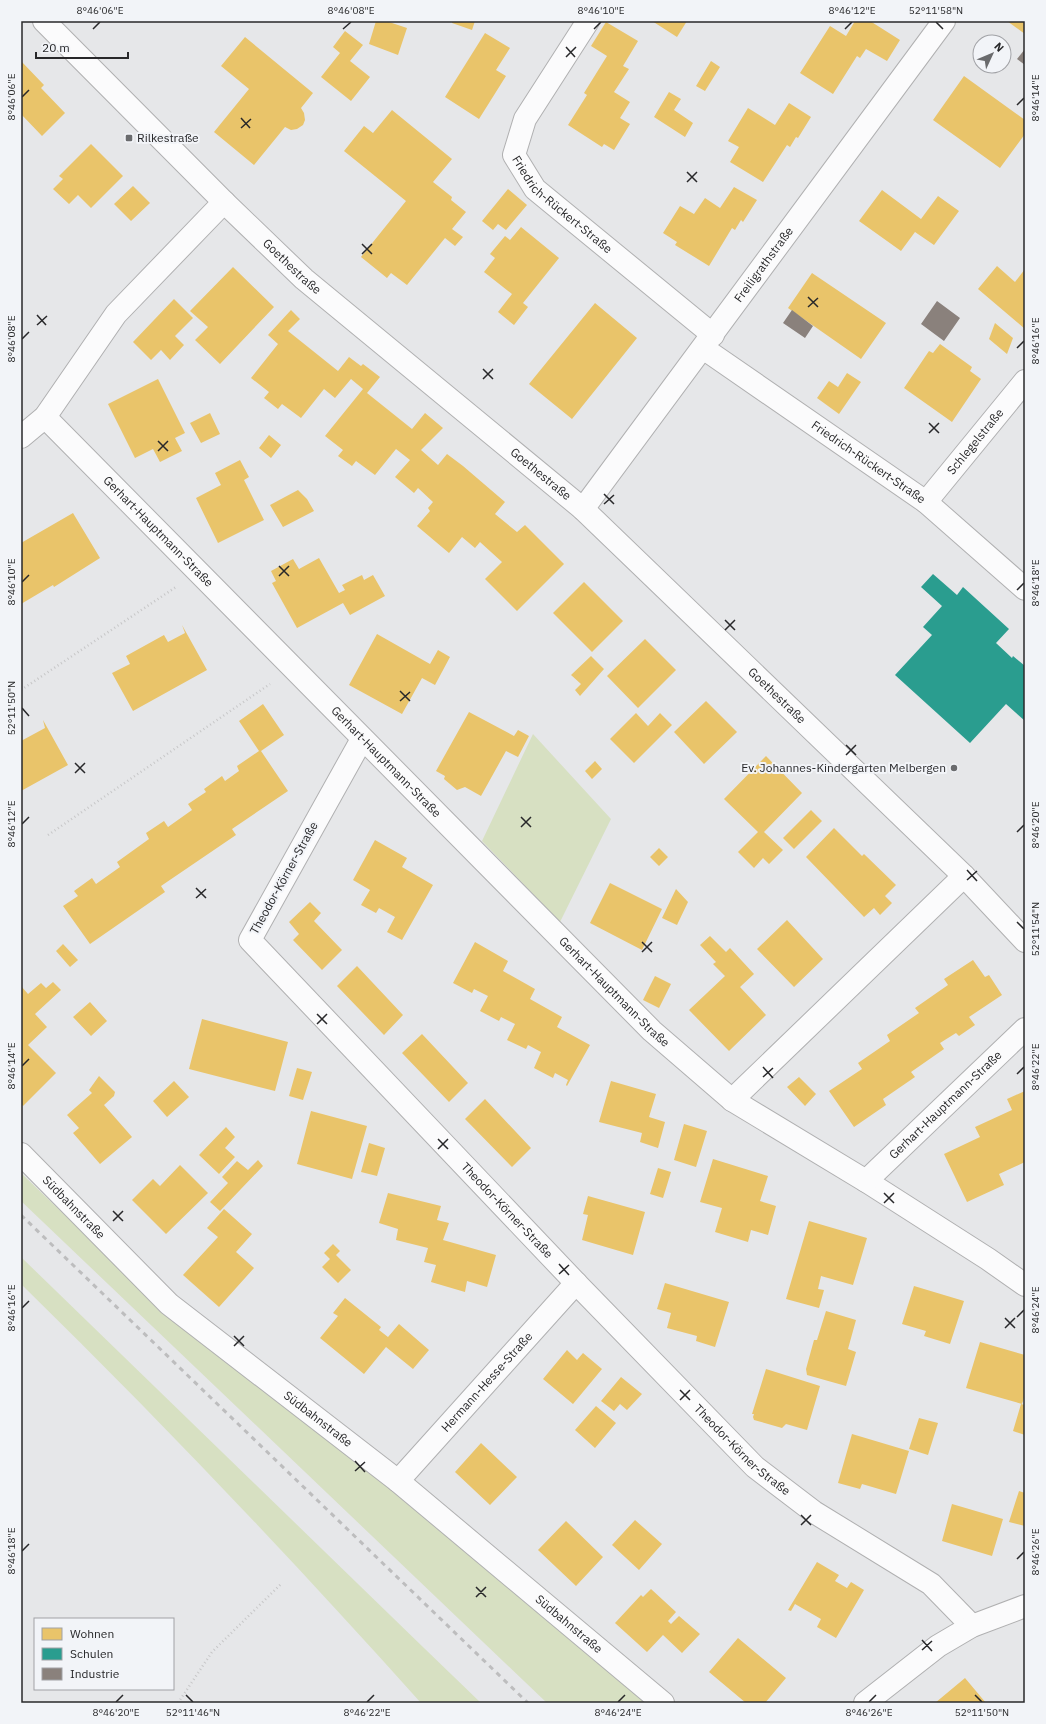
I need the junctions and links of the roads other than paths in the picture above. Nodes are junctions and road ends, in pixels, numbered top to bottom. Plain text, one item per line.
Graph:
1 (44, 21) edge
2 (588, 21) edge
3 (944, 21) edge
4 (224, 202) junction
5 (708, 342) junction
6 (1025, 381) edge
7 (45, 417) junction
8 (21, 437) edge
9 (926, 502) junction
10 (583, 509) junction
11 (1025, 589) edge
12 (362, 738) junction
13 (964, 876) junction
14 (1025, 940) edge
15 (1025, 1029) edge
16 (732, 1100) junction
17 (21, 1154) edge
18 (866, 1181) junction
19 (576, 1283) junction
20 (1025, 1286) edge
21 (398, 1481) junction
22 (1025, 1606) edge
23 (972, 1626) junction
24 (663, 1703) edge
25 (865, 1703) edge

1 - 4 street, Goethestraße
2 - 5 street, Friedrich-Rückert-Straße
3 - 5 street, Freiligrathstraße
4 - 7 street
4 - 10 street, Goethestraße
5 - 9 street, Friedrich-Rückert-Straße
5 - 10 street, Freiligrathstraße
6 - 9 street, Schlegelstraße
7 - 8 street
7 - 12 street, Gerhart-Hauptmann-Straße
9 - 11 street, Friedrich-Rückert-Straße
10 - 13 street, Goethestraße
12 - 16 street, Gerhart-Hauptmann-Straße
12 - 19 street, Theodor-Körner-Straße
13 - 14 street, Goethestraße
13 - 16 street
15 - 18 street, Gerhart-Hauptmann-Straße
16 - 18 street, Gerhart-Hauptmann-Straße
17 - 21 street, Südbahnstraße
18 - 20 street, Gerhart-Hauptmann-Straße
19 - 21 street, Hermann-Hesse-Straße
19 - 23 street, Theodor-Körner-Straße
21 - 24 street, Südbahnstraße
22 - 23 street
23 - 25 street

